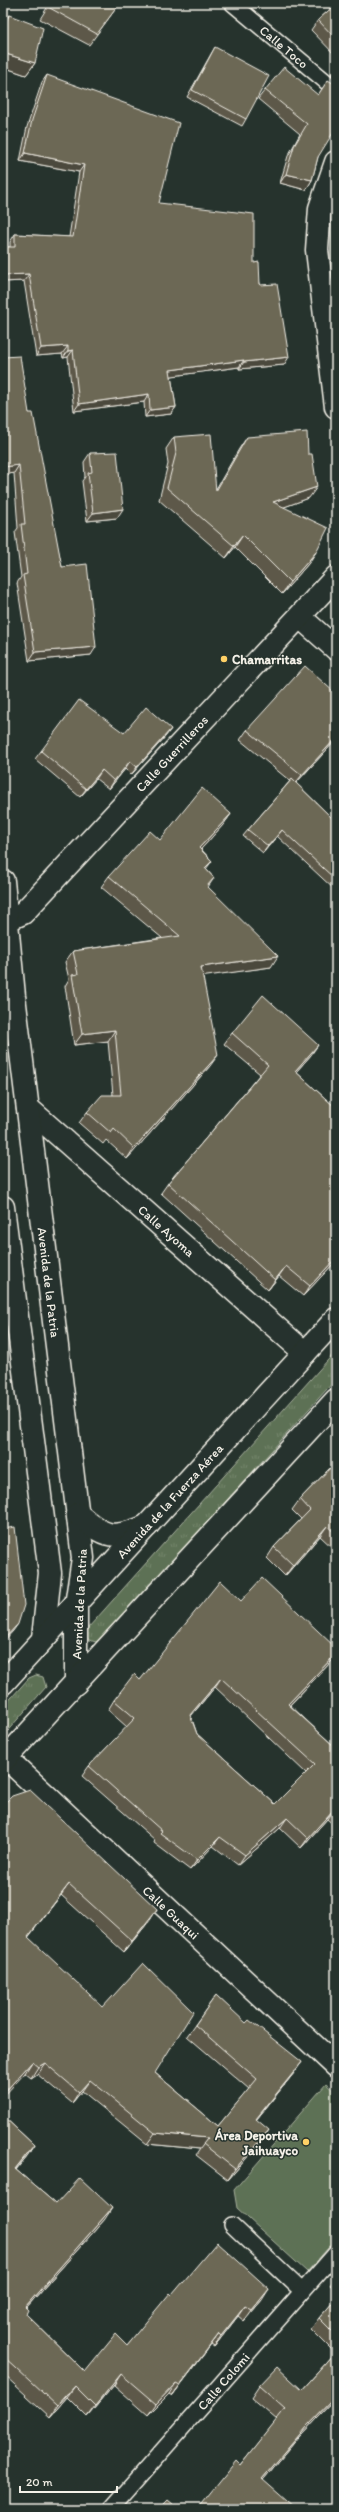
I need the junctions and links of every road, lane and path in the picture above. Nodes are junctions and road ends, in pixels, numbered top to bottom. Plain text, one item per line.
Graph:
1 (232, 3) edge
2 (336, 90) edge
3 (336, 162) edge
4 (336, 407) edge
5 (336, 577) edge
6 (300, 617) junction
7 (336, 649) edge
8 (3, 881) edge
9 (6, 921) edge
10 (9, 997) edge
11 (28, 1108) junction
12 (3, 1207) edge
13 (336, 1319) edge
14 (305, 1353) junction
15 (336, 1400) edge
16 (78, 1514) junction
17 (150, 1524) junction
18 (76, 1606) junction
19 (43, 1638) junction
20 (3, 1683) edge
21 (76, 1683) junction
22 (5, 1759) edge
23 (336, 2066) edge
24 (232, 2225) dead end
25 (336, 2253) edge
26 (302, 2291) junction
27 (111, 2509) edge

1 - 2 lane, Calle Toco
3 - 4 main road
5 - 6 main road, Calle Guerrilleros
6 - 7 main road
6 - 9 main road, Calle Guerrilleros
8 - 9 main road, Avenida de la Patria
9 - 10 main road, Avenida de la Patria
10 - 11 main road, Avenida de la Patria
11 - 14 main road, Calle Ayoma
11 - 16 main road, Avenida de la Patria
12 - 19 main road
13 - 14 main road, Avenida de la Fuerza Aérea
14 - 17 main road, Avenida de la Fuerza Aérea
15 - 21 main road
16 - 17 main road
16 - 18 main road, Avenida de la Patria
17 - 18 main road, Avenida de la Fuerza Aérea
18 - 19 main road, Avenida de la Fuerza Aérea
18 - 21 main road, Avenida de la Patria
19 - 20 main road, Avenida de la Fuerza Aérea
21 - 22 main road
22 - 23 main road, Calle Guaqui
24 - 26 lane
25 - 26 lane, Calle Colomi
26 - 27 lane, Calle Colomi

